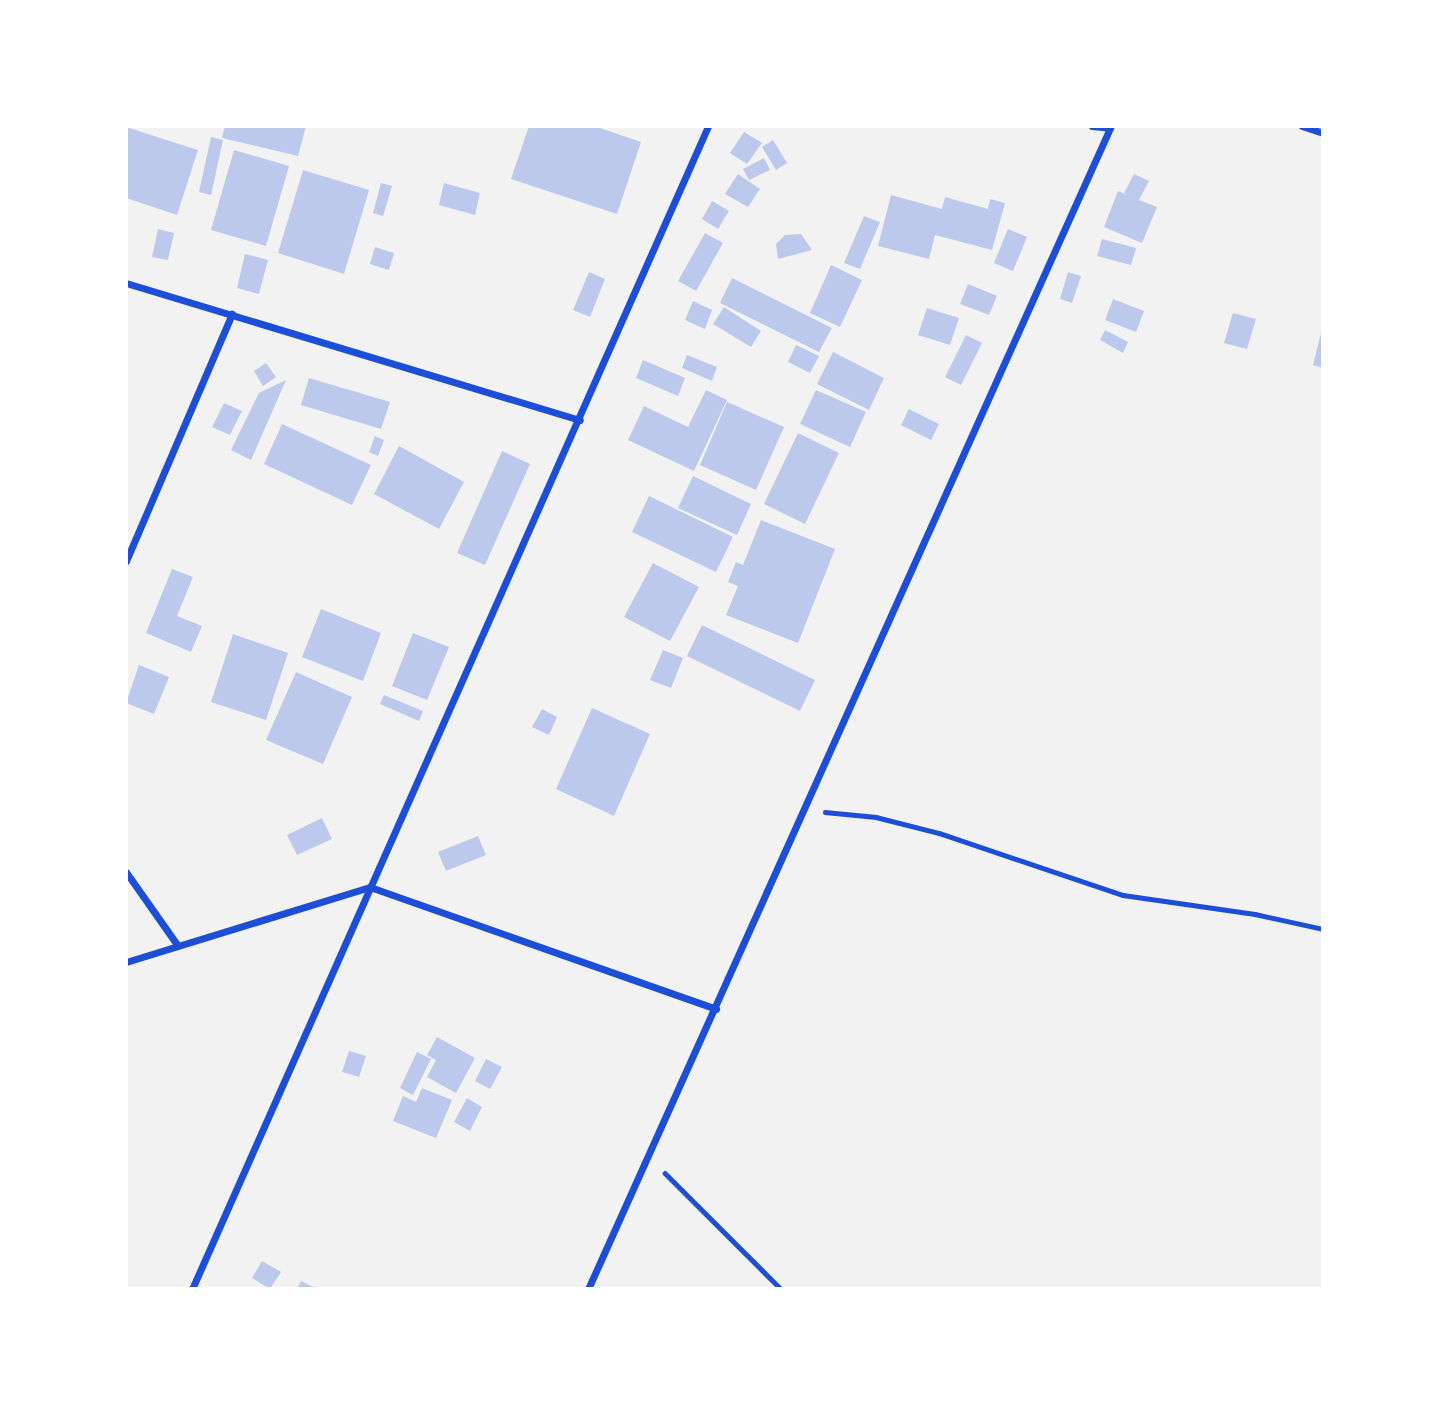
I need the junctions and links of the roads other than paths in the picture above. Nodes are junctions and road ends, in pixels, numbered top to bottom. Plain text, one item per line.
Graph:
1 (708, 126) edge
2 (1092, 126) edge
3 (1302, 126) edge
4 (1110, 127) edge
5 (1323, 133) edge
6 (126, 283) edge
7 (232, 314) junction
8 (580, 420) junction
9 (126, 561) edge
10 (126, 872) edge
11 (370, 887) junction
12 (178, 946) junction
13 (126, 962) edge
14 (716, 1009) junction
15 (192, 1289) edge
16 (588, 1289) edge

1 - 8 street
2 - 4 street
3 - 5 street
4 - 14 street
6 - 7 street
7 - 8 street
7 - 9 street
8 - 11 street
10 - 12 street
11 - 12 street
11 - 14 street
11 - 15 street
12 - 13 street
14 - 16 street

